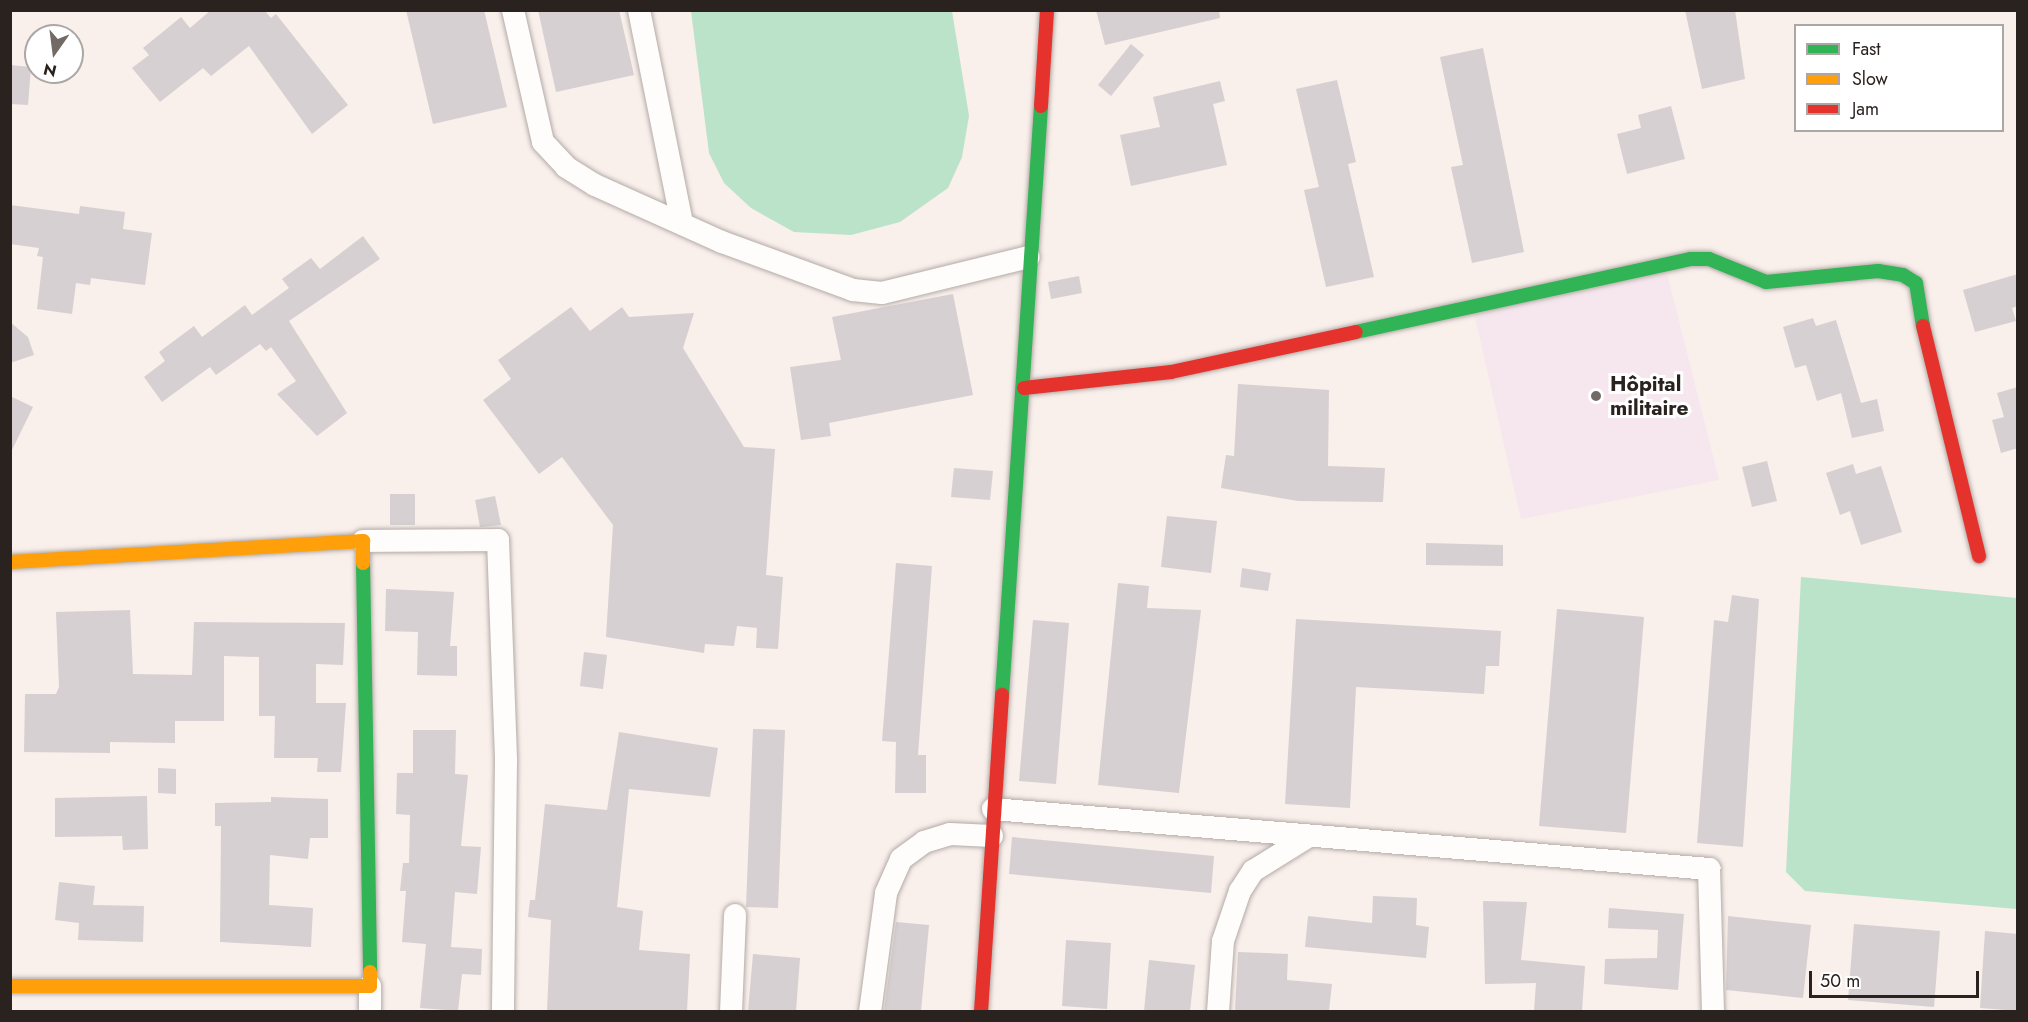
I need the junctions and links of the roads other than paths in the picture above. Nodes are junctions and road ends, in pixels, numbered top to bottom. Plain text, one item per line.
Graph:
1 (513, 10) edge
2 (639, 10) edge
3 (1047, 10) edge
4 (682, 224) junction
5 (1029, 257) junction
6 (1024, 387) junction
7 (363, 542) junction
8 (1978, 556) dead end
9 (10, 562) edge
10 (993, 809) junction
11 (992, 836) junction
12 (1306, 838) junction
13 (735, 915) dead end
14 (10, 986) edge
15 (370, 986) junction
16 (370, 1011) edge
17 (502, 1011) edge
18 (731, 1011) edge
19 (870, 1011) edge
20 (981, 1011) edge
21 (1218, 1011) edge
22 (1713, 1011) edge

1 - 4 street
2 - 4 street
3 - 5 street
4 - 5 street
5 - 6 street
6 - 8 street
6 - 10 street
7 - 9 street
7 - 15 street
7 - 17 street
10 - 11 street
10 - 12 street
11 - 19 street
11 - 20 street
12 - 21 street
12 - 22 street
13 - 18 street
14 - 15 street
15 - 16 street

